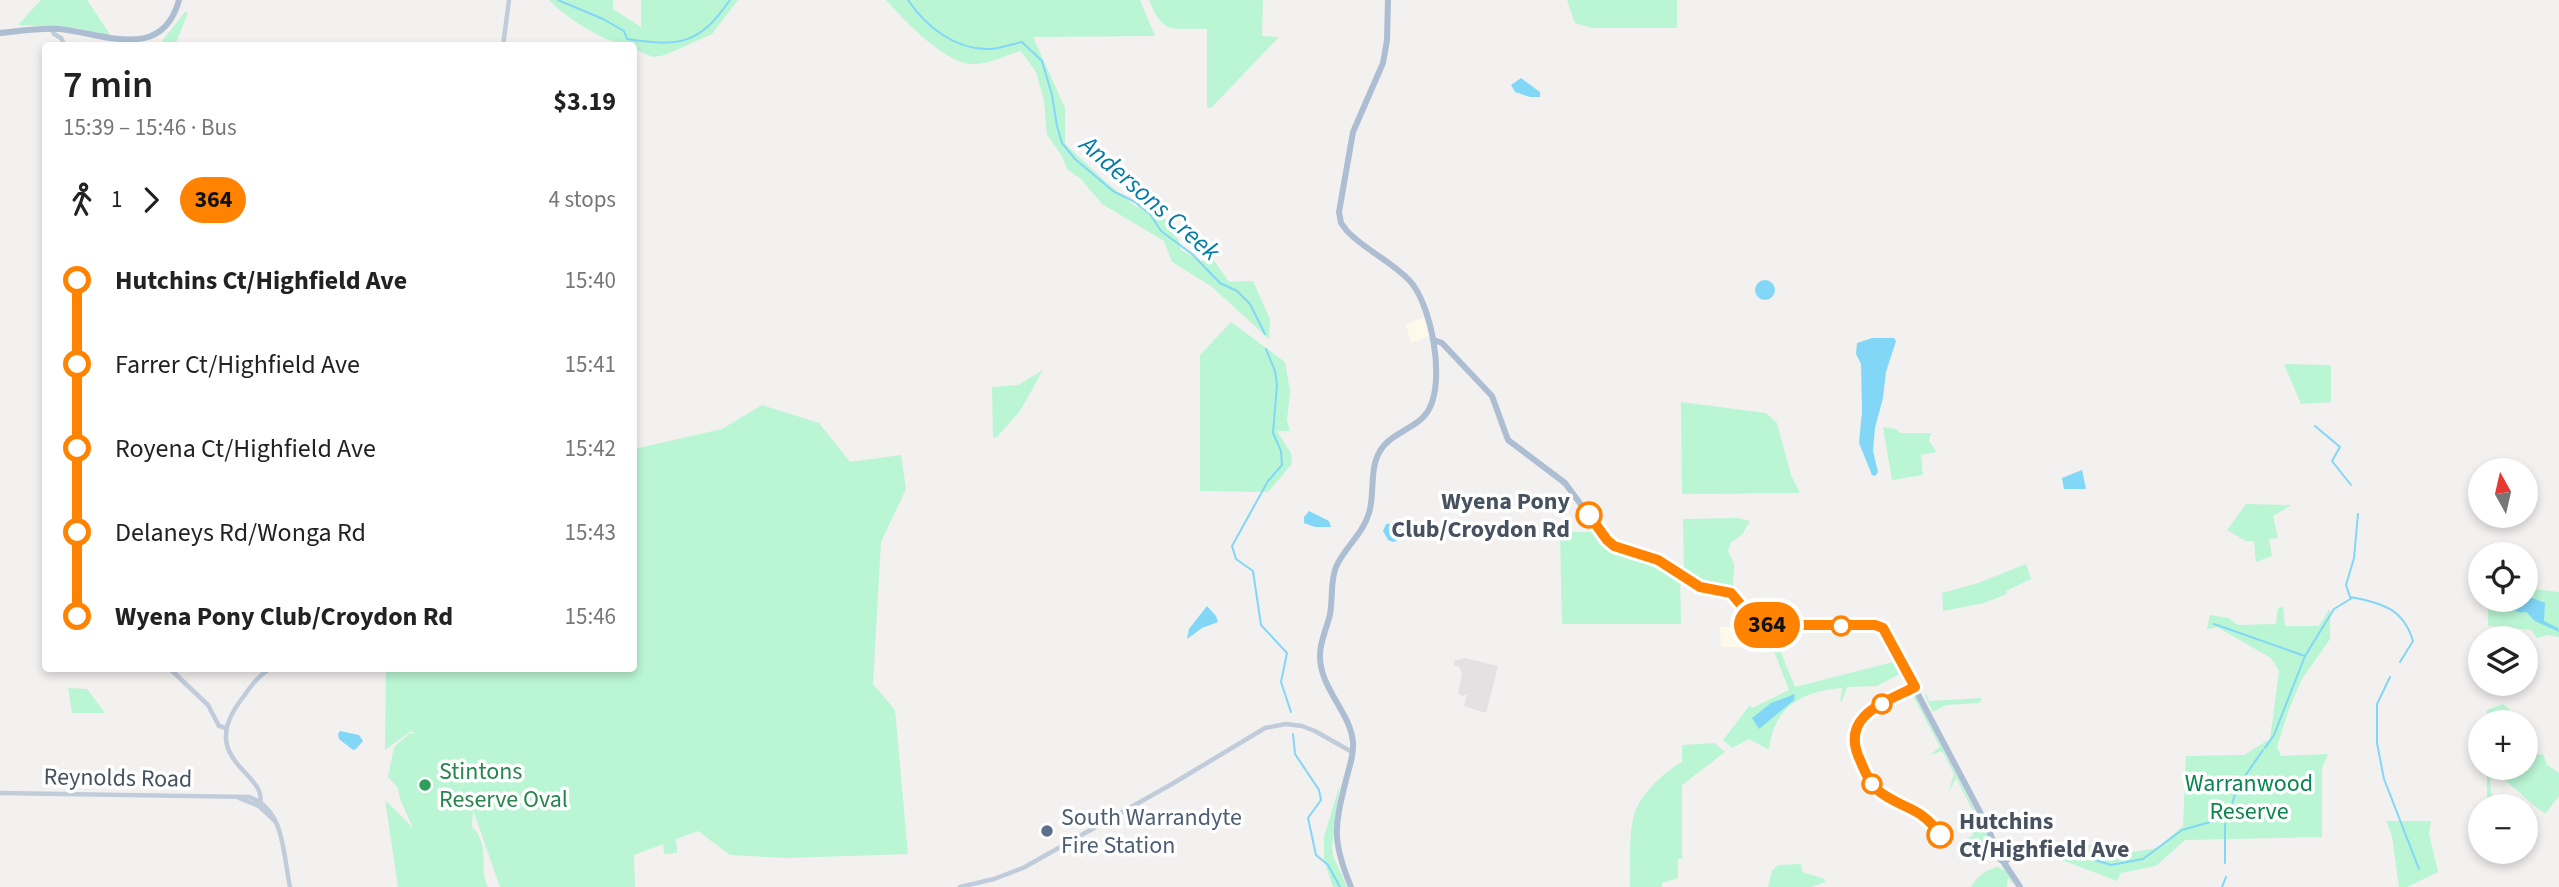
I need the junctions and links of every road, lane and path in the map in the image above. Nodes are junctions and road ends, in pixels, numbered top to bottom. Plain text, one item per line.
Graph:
1 (179, 0) edge
2 (509, 0) edge
3 (1388, 0) edge
4 (56, 29) junction
5 (0, 33) edge
6 (63, 42) edge
7 (504, 42) edge
8 (1434, 344) junction
9 (173, 672) edge
10 (266, 672) edge
11 (226, 726) junction
12 (1353, 742) junction
13 (1345, 750) junction
14 (0, 793) edge
15 (234, 797) junction
16 (259, 800) junction
17 (290, 887) edge
18 (960, 887) edge
19 (1351, 887) edge
20 (2020, 887) edge

1 - 4 main road
2 - 7 main road
3 - 8 main road
4 - 5 main road
4 - 6 main road
8 - 12 main road
8 - 20 main road
9 - 11 main road
10 - 11 main road
11 - 16 main road
12 - 13 main road
12 - 13 main road
13 - 18 main road
13 - 19 main road
14 - 15 main road, Reynolds Road
15 - 16 main road, Reynolds Road
15 - 16 main road, Reynolds Road
16 - 17 main road

